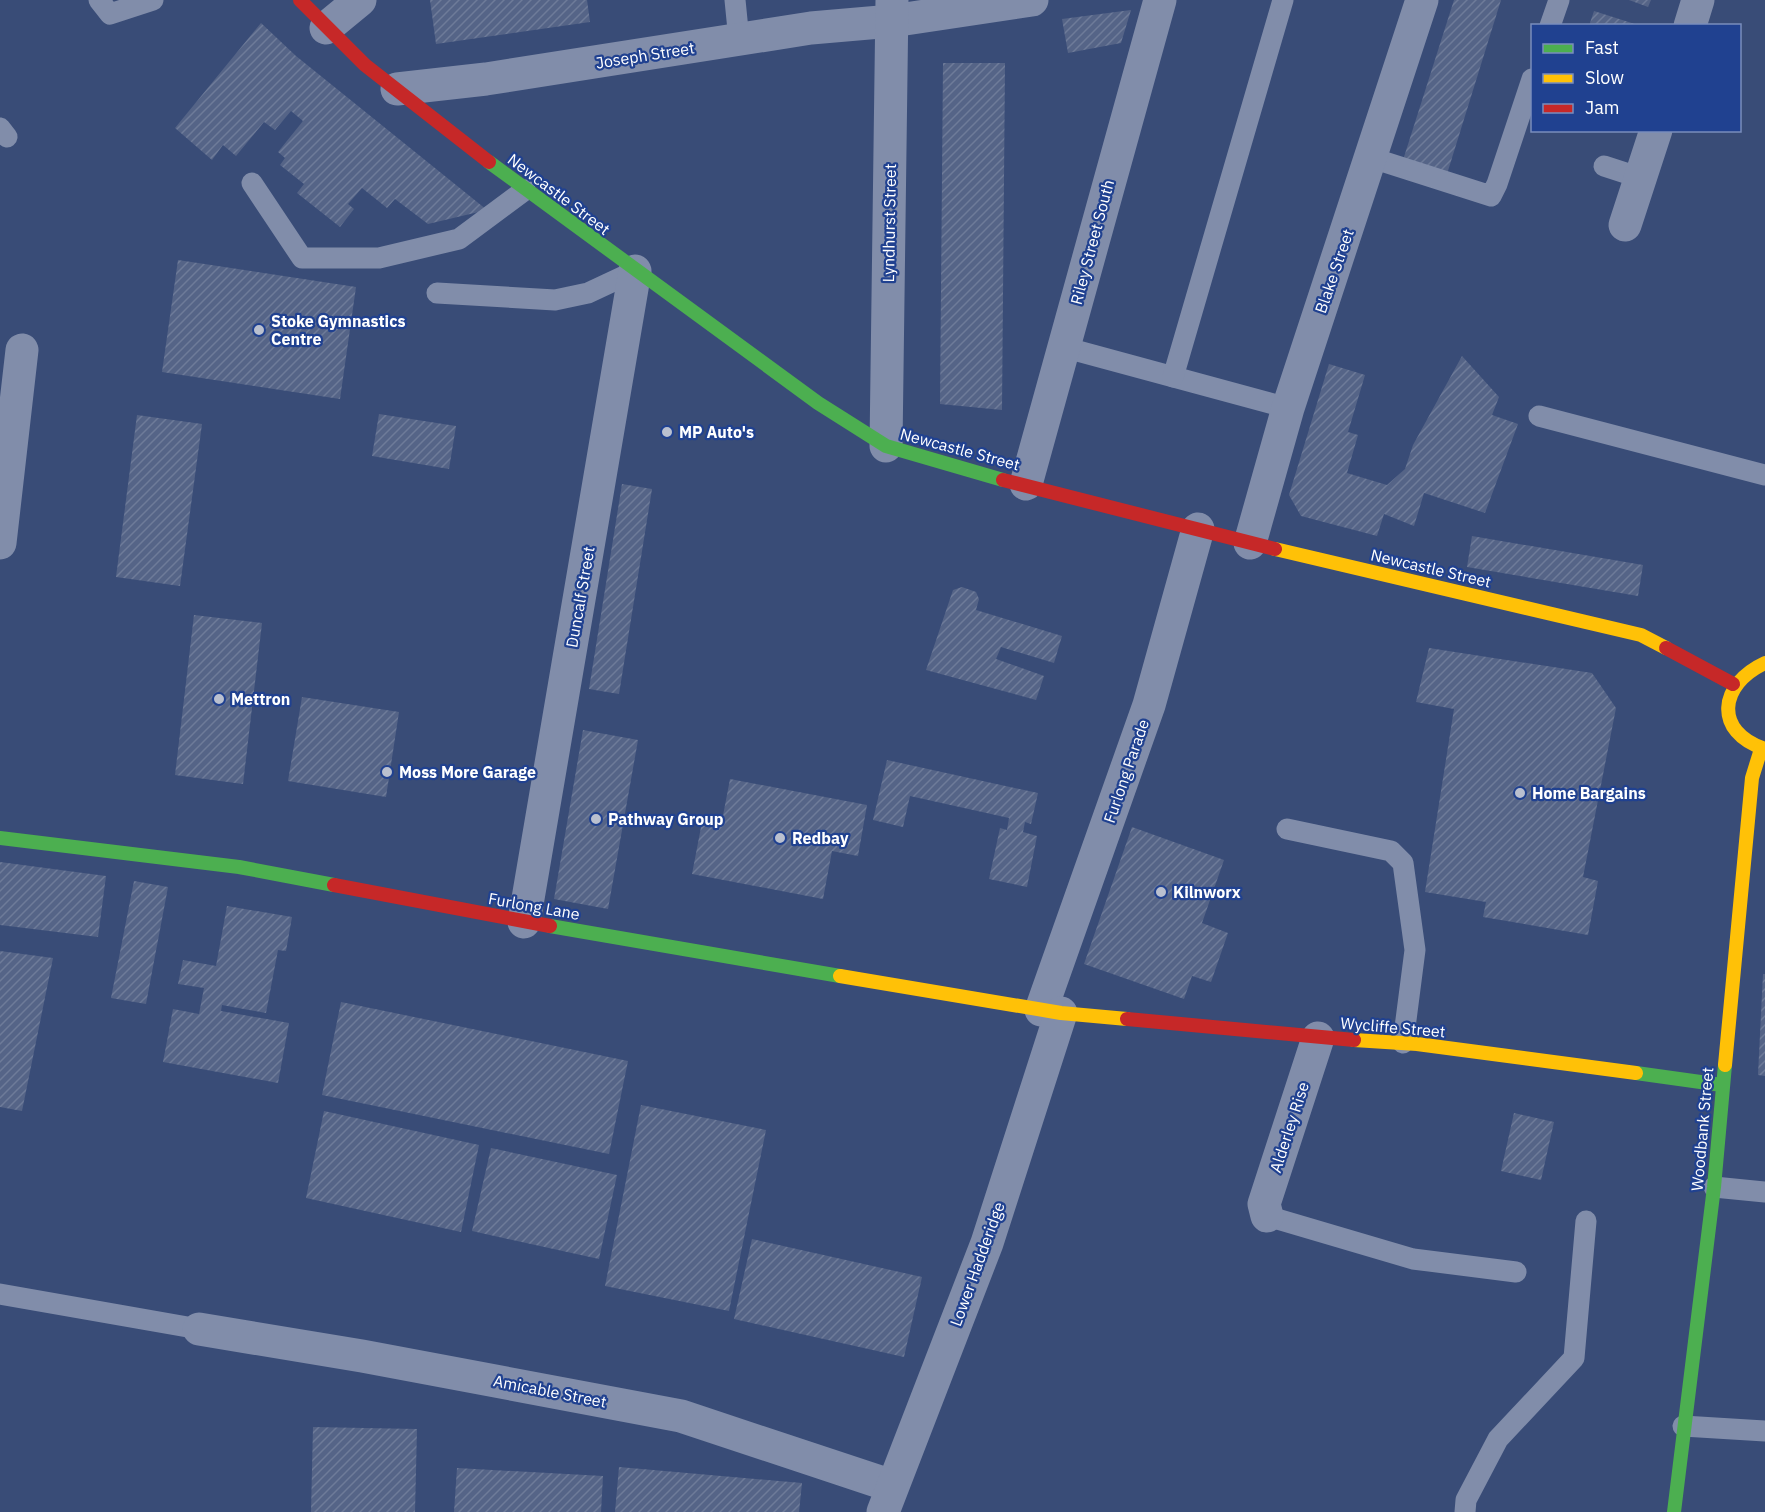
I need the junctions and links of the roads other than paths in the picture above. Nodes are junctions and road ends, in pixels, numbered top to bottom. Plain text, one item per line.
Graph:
1 (99, 0) edge
2 (153, 0) edge
3 (300, 0) edge
4 (360, 0) edge
5 (735, 0) edge
6 (1032, 0) edge
7 (1160, 0) edge
8 (1283, 0) edge
9 (1422, 0) edge
10 (1559, 0) edge
11 (1698, 0) edge
12 (892, 10) edge
13 (1551, 24) edge
14 (1691, 24) edge
15 (326, 28) junction
16 (740, 40) junction
17 (1531, 85) edge
18 (397, 89) junction
19 (1655, 132) edge
20 (1372, 158) junction
21 (1604, 166) dead end
22 (1641, 178) junction
23 (252, 183) dead end
24 (525, 190) junction
25 (1625, 225) dead end
26 (635, 271) junction
27 (436, 293) dead end
28 (22, 350) dead end
29 (1061, 357) junction
30 (1173, 377) junction
31 (9, 385) edge
32 (1288, 408) junction
33 (1539, 416) dead end
34 (886, 446) junction
35 (1765, 475) edge
36 (1026, 484) junction
37 (1198, 529) junction
38 (0, 543) edge
39 (1250, 543) junction
40 (1765, 663) edge
41 (1733, 684) junction
42 (1763, 749) edge
43 (1287, 829) dead end
44 (0, 838) edge
45 (524, 922) junction
46 (1051, 1011) junction
47 (1318, 1038) junction
48 (1402, 1043) junction
49 (1722, 1085) junction
50 (1714, 1187) junction
51 (1765, 1192) edge
52 (1267, 1216) joint
53 (1586, 1221) dead end
54 (1516, 1272) dead end
55 (0, 1294) edge
56 (199, 1329) joint
57 (1683, 1426) junction
58 (1765, 1431) edge
59 (887, 1499) edge
60 (1465, 1512) edge
61 (1674, 1512) edge

1 - 2 lane
3 - 15 main road, Newcastle Street
4 - 15 street
5 - 16 lane
6 - 12 street, Joseph Street
7 - 29 street, Riley Street South
8 - 30 lane
9 - 20 street, Blake Street
10 - 13 lane
11 - 14 street
12 - 16 street, Joseph Street
12 - 34 street, Lyndhurst Street
15 - 18 main road, Newcastle Street
16 - 18 street, Joseph Street
17 - 20 lane
18 - 24 main road, Newcastle Street
19 - 22 street
20 - 32 street, Blake Street
21 - 22 lane
22 - 25 street
23 - 24 lane
24 - 26 main road, Newcastle Street
26 - 27 lane
26 - 34 main road, Newcastle Street
26 - 45 street, Duncalf Street
28 - 31 street
29 - 30 lane
29 - 36 street, Riley Street South
30 - 32 lane
31 - 38 street
32 - 39 street, Blake Street
33 - 35 lane
34 - 36 main road, Newcastle Street
36 - 37 main road, Newcastle Street
37 - 39 main road, Newcastle Street
37 - 46 street, Furlong Parade
39 - 41 main road, Newcastle Street
40 - 41 main road
41 - 42 main road
42 - 49 main road, Woodbank Street
43 - 48 lane
44 - 45 main road, Furlong Lane
45 - 46 main road, Furlong Lane
46 - 47 main road, Wycliffe Street
46 - 59 street, Lower Hadderidge
47 - 48 main road, Wycliffe Street
47 - 52 street, Alderley Rise
48 - 49 main road, Wycliffe Street
49 - 50 main road, Woodbank Street
50 - 51 lane
50 - 57 main road, Woodbank Street
52 - 54 lane
53 - 60 lane
55 - 56 lane
56 - 59 street, Amicable Street
57 - 58 lane
57 - 61 main road, Woodbank Street

